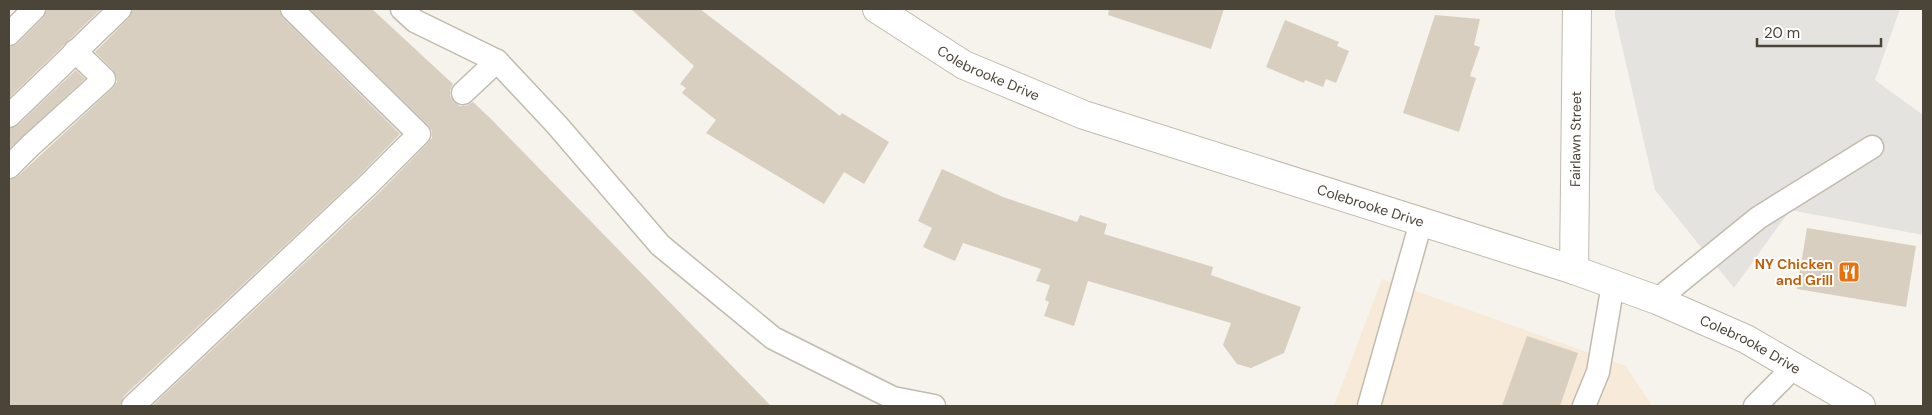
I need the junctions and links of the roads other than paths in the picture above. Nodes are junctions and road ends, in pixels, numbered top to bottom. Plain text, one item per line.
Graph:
1 (34, 9) edge
2 (120, 9) edge
3 (292, 9) edge
4 (402, 9) edge
5 (1577, 9) edge
6 (880, 10) edge
7 (9, 34) edge
8 (75, 51) junction
9 (497, 62) junction
10 (463, 93) dead end
11 (9, 116) edge
12 (1872, 147) dead end
13 (9, 167) edge
14 (1421, 222) junction
15 (1574, 270) junction
16 (1613, 284) junction
17 (1657, 300) junction
18 (1794, 367) junction
19 (133, 406) edge
20 (934, 406) edge
21 (1369, 406) edge
22 (1584, 406) edge
23 (1755, 406) edge
24 (1862, 406) edge

1 - 7 lane
2 - 8 lane
3 - 19 lane
4 - 9 lane
5 - 15 street, Fairlawn Street
6 - 14 street, Colebrooke Drive
8 - 11 lane
8 - 13 lane
9 - 10 lane
9 - 20 lane
12 - 17 lane
14 - 15 street, Colebrooke Drive
14 - 21 lane
15 - 16 street, Colebrooke Drive
16 - 17 street, Colebrooke Drive
16 - 22 lane
17 - 18 street, Colebrooke Drive
18 - 23 lane
18 - 24 street, Colebrooke Drive

